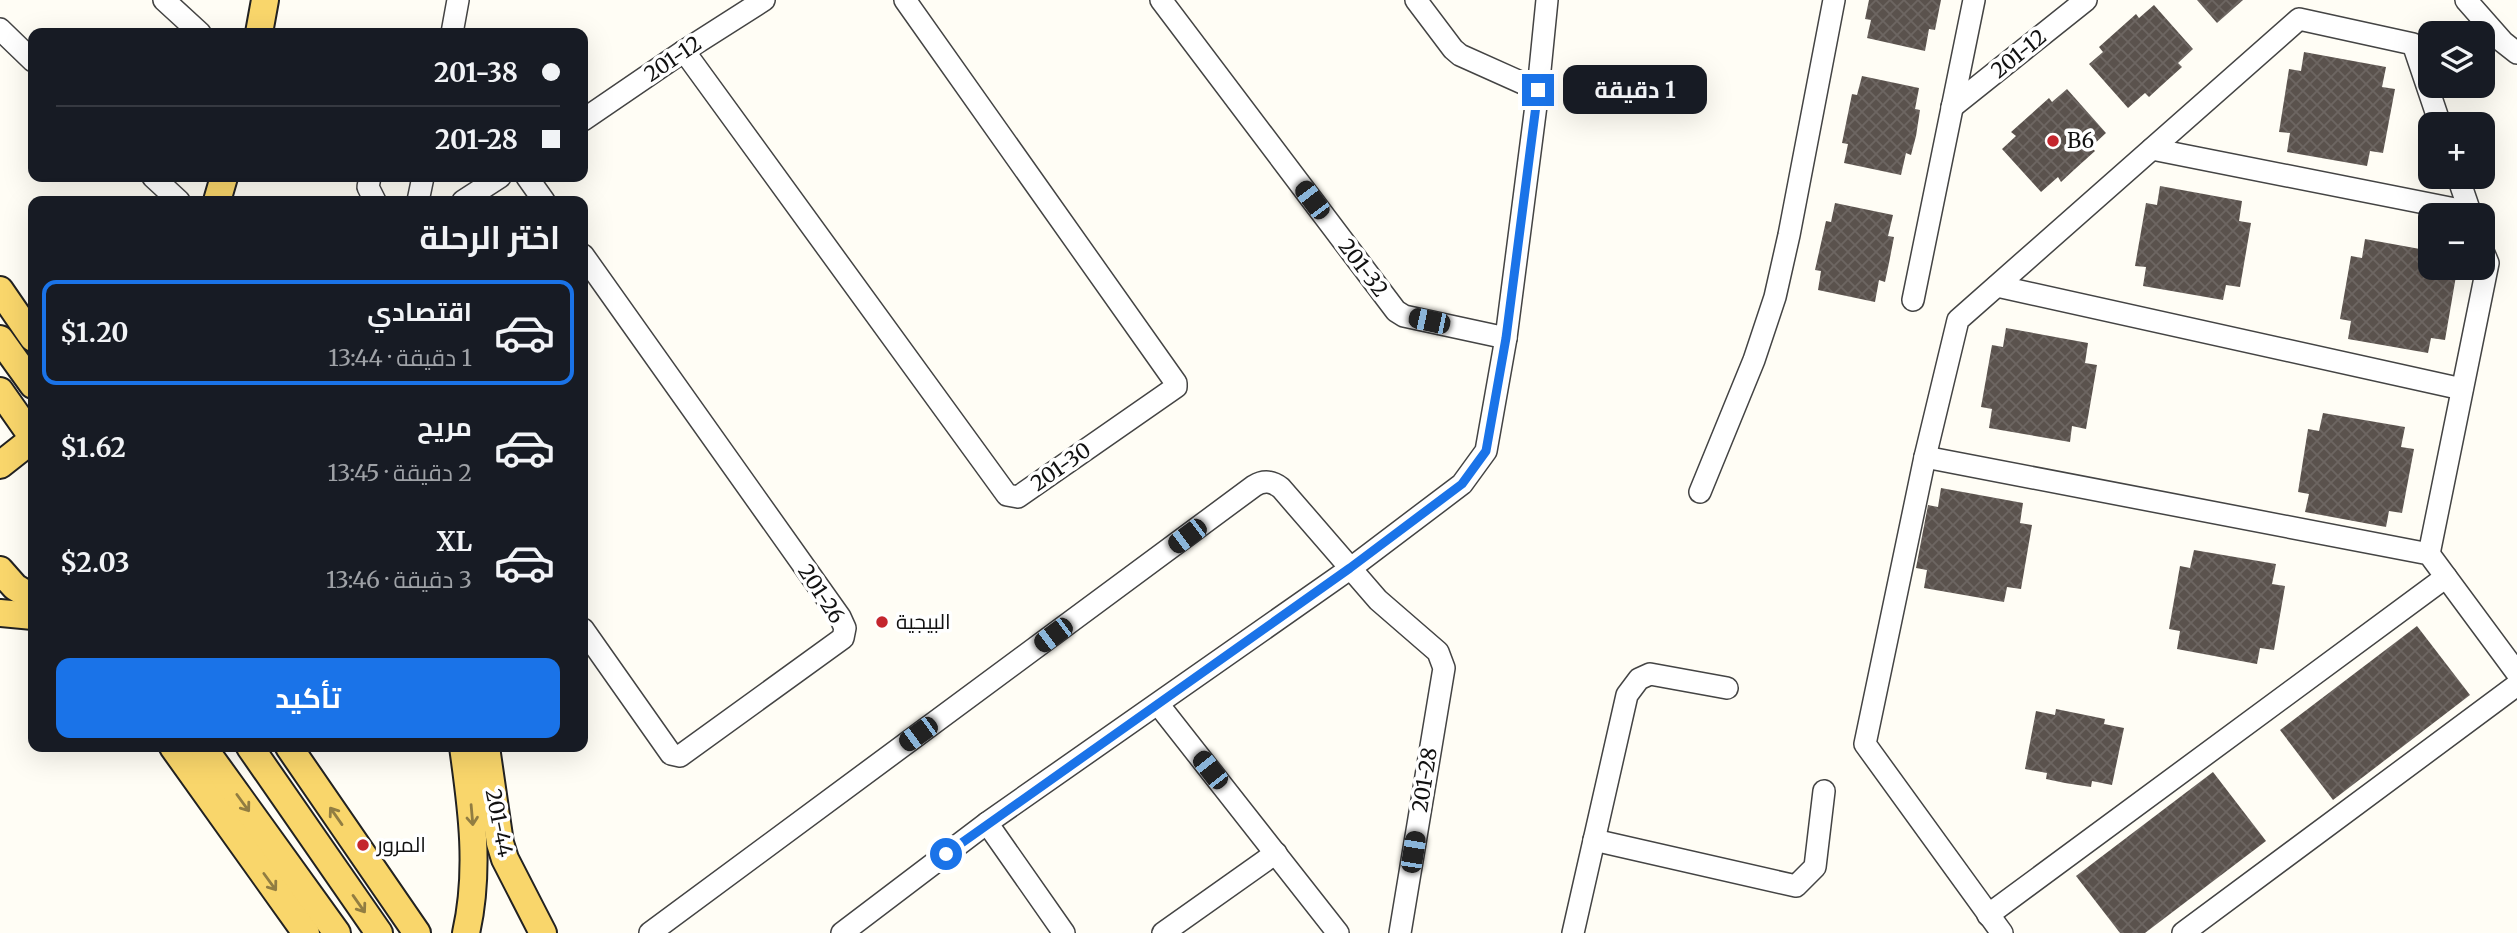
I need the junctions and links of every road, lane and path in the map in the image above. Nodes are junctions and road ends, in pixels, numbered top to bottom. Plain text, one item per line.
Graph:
1 (164, 0) edge
2 (265, 0) edge
3 (458, 0) edge
4 (764, 0) edge
5 (905, 0) edge
6 (1161, 0) edge
7 (1416, 0) edge
8 (1547, 0) edge
9 (1834, 0) edge
10 (1973, 0) edge
11 (2087, 0) edge
12 (2466, 0) edge
13 (195, 28) edge
14 (260, 28) edge
15 (453, 28) edge
16 (0, 29) edge
17 (684, 51) junction
18 (2517, 53) edge
19 (28, 56) edge
20 (1538, 90) junction
21 (1952, 107) junction
22 (2436, 112) edge
23 (588, 118) edge
24 (2152, 149) junction
25 (158, 182) edge
26 (492, 182) edge
27 (174, 196) edge
28 (471, 196) edge
29 (2418, 203) edge
30 (588, 262) edge
31 (2484, 280) edge
32 (1997, 286) junction
33 (7, 300) edge
34 (1913, 300) dead end
35 (28, 326) edge
36 (28, 331) edge
37 (1506, 338) junction
38 (0, 339) edge
39 (28, 378) edge
40 (2462, 389) junction
41 (0, 391) edge
42 (28, 432) edge
43 (28, 443) edge
44 (1924, 457) junction
45 (0, 465) edge
46 (1700, 492) dead end
47 (2429, 554) junction
48 (1350, 568) junction
49 (0, 570) edge
50 (2446, 577) junction
51 (28, 595) edge
52 (28, 598) edge
53 (0, 601) edge
54 (0, 613) edge
55 (28, 616) edge
56 (588, 636) edge
57 (2517, 673) edge
58 (2517, 685) edge
59 (1727, 688) dead end
60 (1158, 704) junction
61 (177, 752) edge
62 (207, 752) edge
63 (253, 752) edge
64 (292, 752) edge
65 (464, 752) edge
66 (487, 752) edge
67 (1824, 791) dead end
68 (987, 823) junction
69 (1594, 841) junction
70 (1276, 853) junction
71 (1989, 915) junction
72 (1404, 932) edge
73 (306, 933) edge
74 (337, 933) edge
75 (379, 933) edge
76 (416, 933) edge
77 (466, 933) edge
78 (543, 933) edge
79 (650, 933) edge
80 (842, 933) edge
81 (1064, 933) edge
82 (1163, 933) edge
83 (1338, 933) edge
84 (1573, 933) edge
85 (2002, 933) edge
86 (2183, 933) edge

1 - 13 street
2 - 14 main road
3 - 15 street
4 - 17 street, 201-12
5 - 17 street, 201-30
6 - 37 street, 201-32
7 - 20 street
8 - 20 street
9 - 46 street
10 - 21 street
11 - 21 street, 201-12
12 - 18 street
16 - 19 street
17 - 23 street, 201-12
20 - 37 street
21 - 34 street
22 - 24 street
24 - 29 street
24 - 32 street
25 - 27 street
26 - 28 street
30 - 56 street, 201-26
31 - 40 street
32 - 40 street
32 - 44 street
33 - 35 main road
33 - 36 main road
37 - 48 street
38 - 39 main road
40 - 47 street
41 - 42 main road
43 - 45 main road
44 - 47 street
44 - 71 street
47 - 50 street
48 - 60 street
48 - 72 street, 201-28
48 - 79 street
49 - 51 main road
50 - 57 street
50 - 71 street
52 - 53 main road
54 - 55 main road
58 - 86 street
59 - 69 street
60 - 68 street
60 - 70 street
61 -> 73 main road
62 -> 74 main road
63 -> 75 main road
76 -> 64 main road
65 -> 77 main road
66 - 78 main road, 201-44
67 - 69 street
68 - 80 street
68 - 81 street
69 - 84 street
70 - 82 street
70 - 83 street
71 - 85 street

